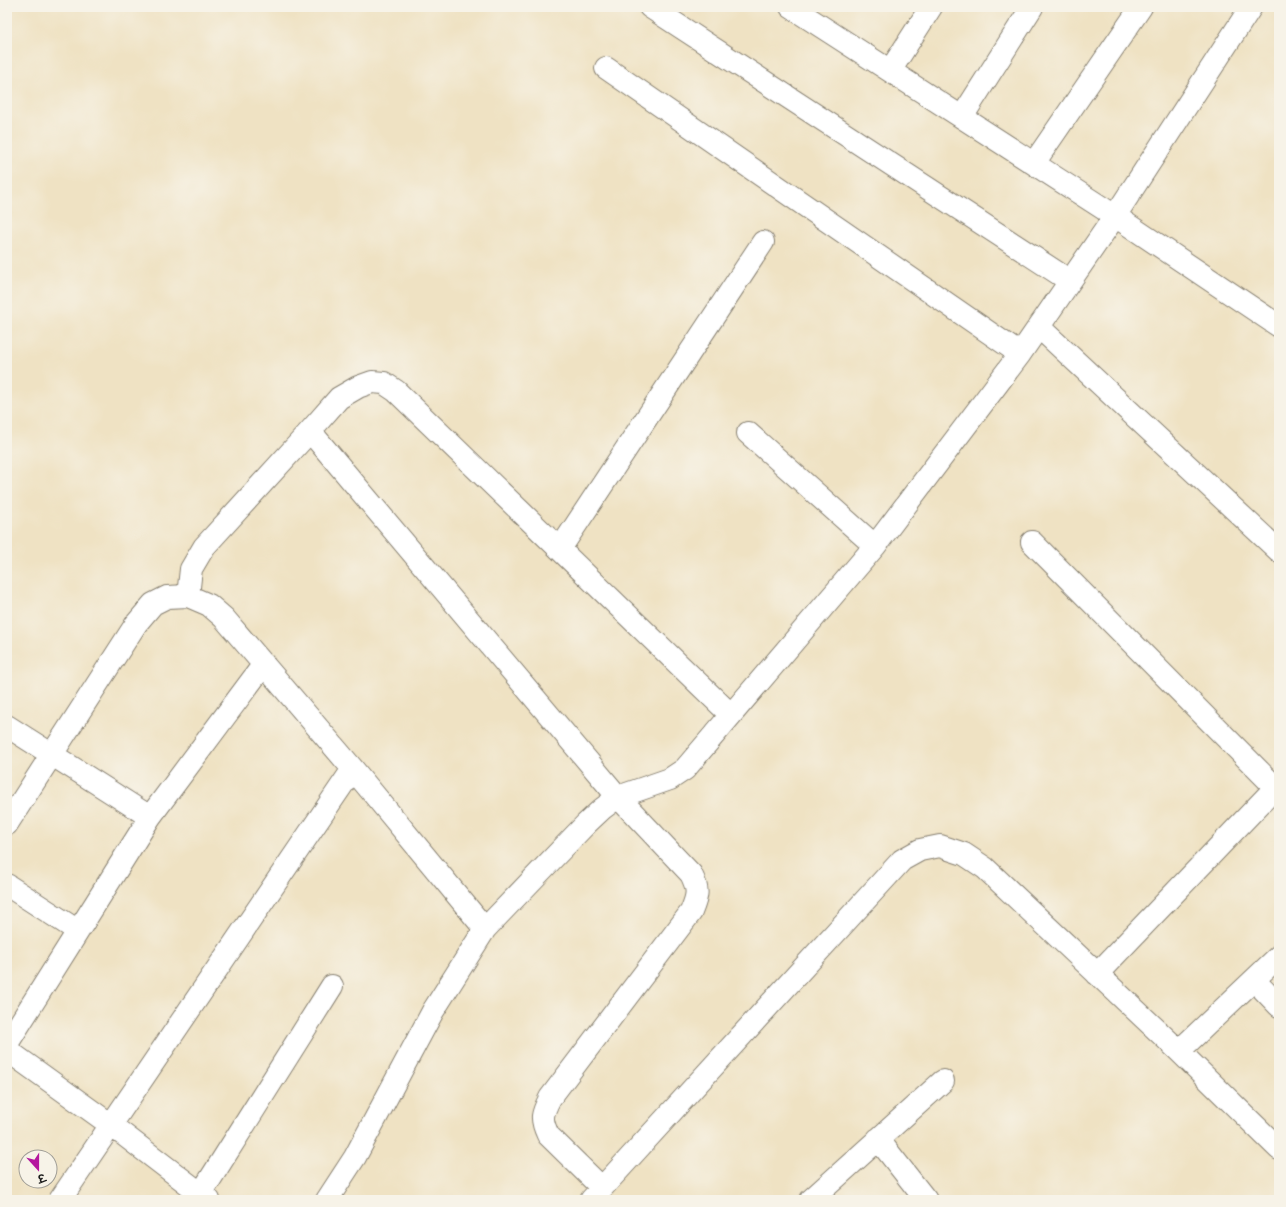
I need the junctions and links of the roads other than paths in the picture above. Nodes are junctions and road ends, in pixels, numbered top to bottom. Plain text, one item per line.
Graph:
1 (650, 7) edge
2 (791, 7) edge
3 (931, 7) edge
4 (1032, 7) edge
5 (1141, 7) edge
6 (1251, 7) edge
7 (606, 68) dead end
8 (890, 71) junction
9 (962, 117) junction
10 (1034, 163) junction
11 (1115, 216) junction
12 (763, 242) dead end
13 (1070, 281) junction
14 (1279, 326) edge
15 (1039, 327) junction
16 (1020, 354) junction
17 (310, 432) junction
18 (748, 433) dead end
19 (1032, 542) dead end
20 (876, 546) junction
21 (560, 549) junction
22 (1279, 552) edge
23 (188, 596) junction
24 (264, 664) junction
25 (730, 716) junction
26 (7, 726) edge
27 (52, 754) junction
28 (353, 769) junction
29 (1277, 789) edge
30 (618, 797) junction
31 (150, 817) junction
32 (7, 824) edge
33 (7, 885) edge
34 (485, 929) junction
35 (78, 931) junction
36 (1279, 956) edge
37 (1097, 974) junction
38 (1254, 980) junction
39 (332, 986) dead end
40 (1279, 1006) edge
41 (7, 1044) edge
42 (7, 1050) edge
43 (1179, 1051) junction
44 (943, 1081) dead end
45 (111, 1125) junction
46 (878, 1140) junction
47 (1279, 1149) edge
48 (597, 1194) edge
49 (202, 1198) edge
50 (814, 1199) edge
51 (60, 1200) edge
52 (327, 1200) edge
53 (926, 1200) edge

1 - 13 street
2 - 8 street
3 - 8 street
4 - 9 street
5 - 10 street
6 - 11 street
7 - 16 street
8 - 9 street
9 - 10 street
10 - 11 street
11 - 13 street
11 - 14 street
12 - 21 street
13 - 15 street
15 - 16 street
15 - 22 street
16 - 20 street
17 - 21 street
17 - 23 street
17 - 30 street
18 - 20 street
19 - 29 street
20 - 25 street
21 - 25 street
23 - 24 street
23 - 27 street
24 - 28 street
24 - 31 street
25 - 30 street
26 - 27 street
27 - 31 street
27 - 32 street
28 - 34 street
28 - 45 street
29 - 37 street
30 - 34 street
30 - 48 street
31 - 35 street
33 - 35 street
34 - 52 street
35 - 41 street
36 - 38 street
37 - 43 street
37 - 48 street
38 - 40 street
38 - 43 street
39 - 49 street
42 - 45 street
43 - 47 street
44 - 46 street
45 - 49 street
45 - 51 street
46 - 50 street
46 - 53 street

